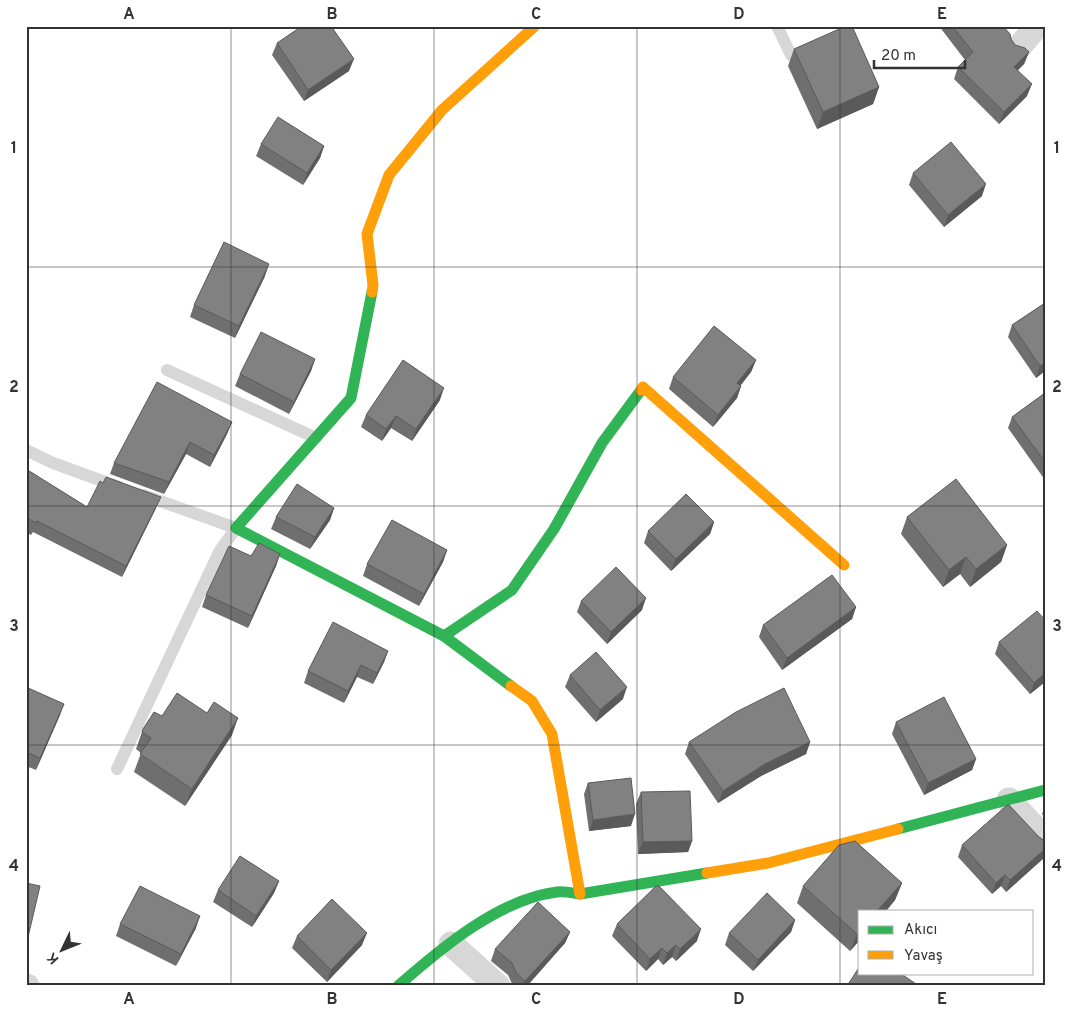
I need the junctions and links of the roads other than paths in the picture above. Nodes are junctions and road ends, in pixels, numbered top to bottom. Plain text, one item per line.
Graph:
1 (535, 26) edge
2 (778, 26) edge
3 (1037, 26) edge
4 (1020, 46) edge
5 (791, 54) dead end
6 (167, 370) dead end
7 (316, 438) junction
8 (26, 450) edge
9 (236, 528) junction
10 (844, 565) dead end
11 (444, 636) junction
12 (117, 769) dead end
13 (1045, 790) edge
14 (1009, 800) junction
15 (1045, 839) edge
16 (580, 894) junction
17 (451, 944) junction
18 (398, 986) edge
19 (498, 986) edge

1 - 7 street
2 - 5 lane
3 - 4 street
6 - 7 lane
7 - 9 street
8 - 9 lane
9 - 11 street
9 - 12 lane
10 - 11 street
11 - 16 street
13 - 14 street
14 - 15 street
14 - 16 street
16 - 17 street
17 - 18 street
17 - 19 street

